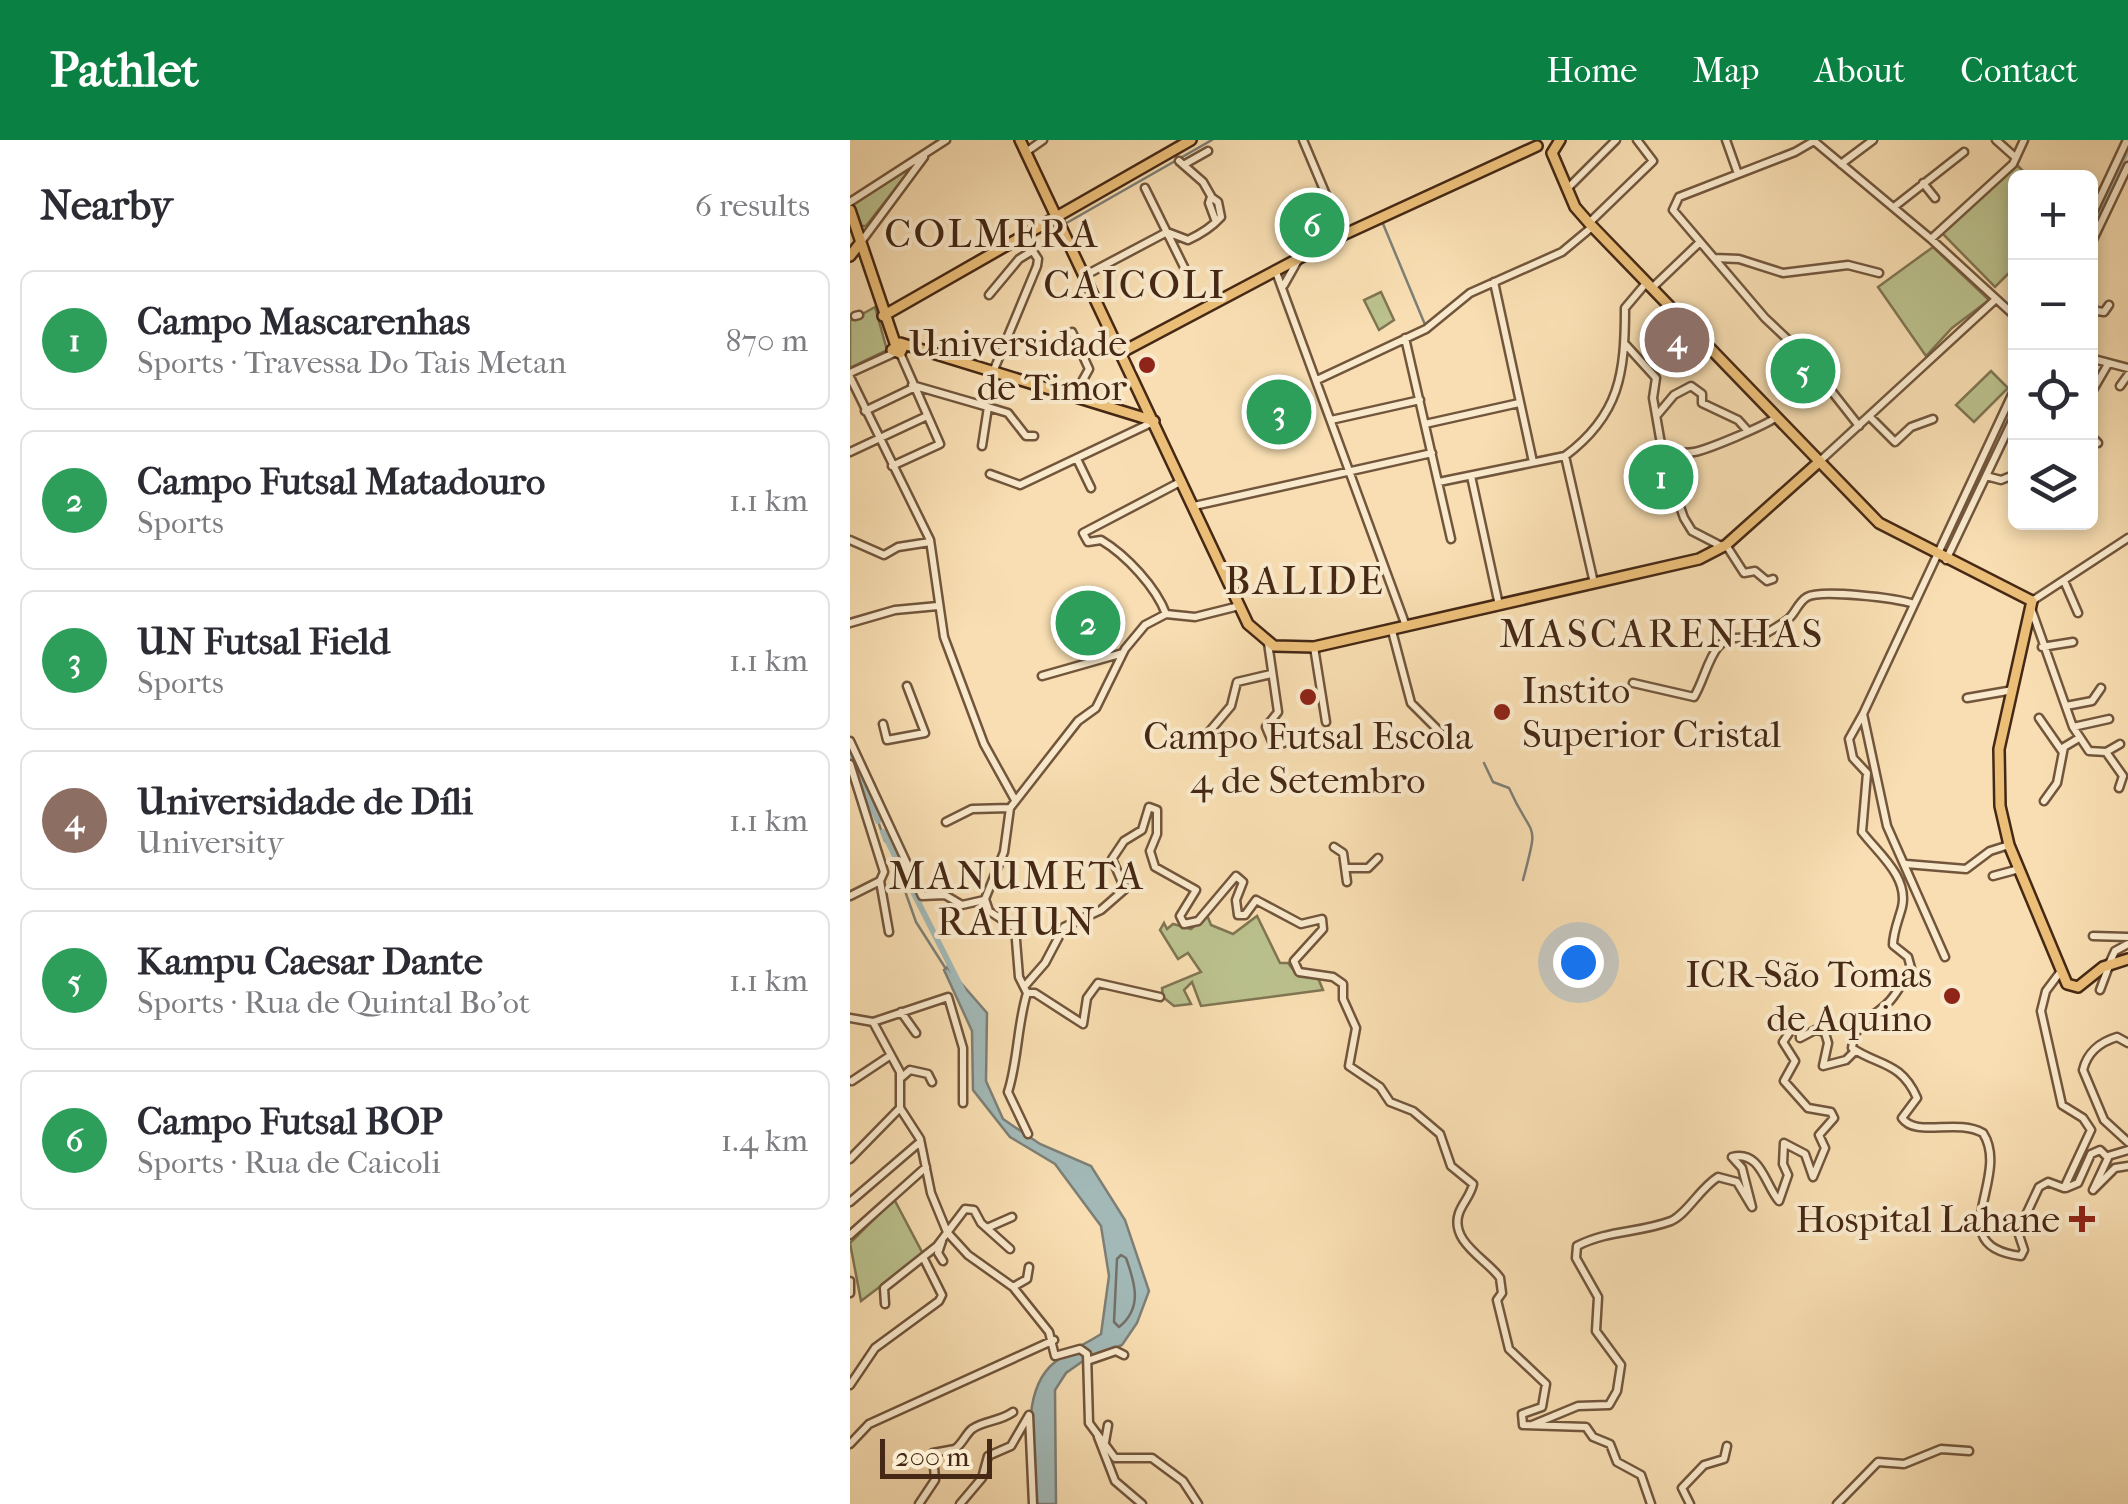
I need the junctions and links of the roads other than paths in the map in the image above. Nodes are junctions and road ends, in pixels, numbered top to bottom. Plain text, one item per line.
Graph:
1 (946, 140) edge
2 (1020, 140) edge
3 (1043, 140) edge
4 (1191, 140) edge
5 (1303, 140) edge
6 (1560, 140) edge
7 (1616, 140) edge
8 (1636, 140) edge
9 (1726, 140) edge
10 (1873, 140) edge
11 (1996, 140) edge
12 (2024, 140) edge
13 (2127, 140) edge
14 (1812, 141) edge
15 (1537, 143) edge
16 (1208, 151) dead end
17 (928, 152) junction
18 (1026, 152) junction
19 (1964, 152) dead end
20 (1552, 153) junction
21 (2015, 157) junction
22 (1841, 164) junction
23 (2128, 166) edge
24 (1737, 171) junction
25 (1923, 182) junction
26 (1145, 188) dead end
27 (1566, 190) junction
28 (1936, 198) dead end
29 (2098, 202) edge
30 (850, 206) edge
31 (1894, 207) junction
32 (1059, 224) junction
33 (1591, 225) junction
34 (2098, 229) edge
35 (1167, 232) junction
36 (1344, 234) junction
37 (1023, 236) junction
38 (1931, 238) junction
39 (861, 242) junction
40 (1700, 243) junction
41 (1032, 251) junction
42 (850, 256) edge
43 (1302, 258) junction
44 (1714, 258) junction
45 (1184, 266) dead end
46 (1276, 272) junction
47 (1878, 273) dead end
48 (1084, 276) junction
49 (1494, 282) junction
50 (1650, 285) junction
51 (1284, 290) junction
52 (989, 295) dead end
53 (1996, 299) junction
54 (2109, 304) dead end
55 (2008, 310) edge
56 (2098, 311) edge
57 (884, 316) junction
58 (1072, 332) dead end
59 (1405, 338) junction
60 (1626, 345) junction
61 (898, 349) junction
62 (1122, 352) junction
63 (2128, 357) edge
64 (2098, 360) edge
65 (2113, 364) junction
66 (2128, 371) edge
67 (993, 372) junction
68 (850, 375) edge
69 (1317, 380) junction
70 (2098, 384) edge
71 (912, 386) junction
72 (2120, 386) dead end
73 (1074, 396) junction
74 (1420, 400) junction
75 (1520, 403) junction
76 (2008, 404) edge
77 (988, 406) junction
78 (866, 410) junction
79 (1658, 414) junction
80 (927, 416) junction
81 (1869, 416) junction
82 (1775, 418) dead end
83 (1933, 418) dead end
84 (1330, 420) junction
85 (1154, 421) junction
86 (1425, 424) junction
87 (1859, 426) junction
88 (1748, 430) junction
89 (2008, 430) edge
90 (1034, 436) dead end
91 (879, 440) junction
92 (982, 446) dead end
93 (1662, 451) junction
94 (850, 452) edge
95 (1432, 452) junction
96 (1565, 456) junction
97 (1077, 459) junction
98 (1820, 461) junction
99 (1532, 462) junction
100 (892, 466) junction
101 (1348, 471) junction
102 (990, 474) dead end
103 (1471, 476) junction
104 (1986, 476) junction
105 (2008, 477) edge
106 (1182, 481) junction
107 (1439, 482) junction
108 (1091, 488) dead end
109 (1194, 506) junction
110 (2128, 538) edge
111 (1451, 539) dead end
112 (850, 540) edge
113 (930, 542) junction
114 (1724, 546) junction
115 (1942, 557) junction
116 (1773, 578) dead end
117 (1594, 583) junction
118 (2064, 583) junction
119 (1914, 604) junction
120 (938, 606) junction
121 (1499, 606) junction
122 (2032, 606) junction
123 (1236, 607) junction
124 (2078, 613) dead end
125 (1166, 614) junction
126 (850, 623) edge
127 (1406, 628) junction
128 (1392, 632) junction
129 (2074, 642) dead end
130 (1268, 647) junction
131 (2042, 647) junction
132 (1315, 651) junction
133 (1124, 653) junction
134 (1270, 674) junction
135 (1042, 676) dead end
136 (1633, 683) dead end
137 (907, 686) dead end
138 (2101, 688) dead end
139 (2013, 690) junction
140 (1967, 698) dead end
141 (2066, 706) junction
142 (1863, 714) junction
143 (2038, 718) dead end
144 (2109, 719) dead end
145 (1326, 722) dead end
146 (883, 724) dead end
147 (2073, 727) junction
148 (1209, 732) dead end
149 (2079, 738) junction
150 (850, 741) edge
151 (1450, 742) dead end
152 (1284, 743) dead end
153 (2120, 744) dead end
154 (2062, 751) junction
155 (2106, 752) junction
156 (850, 764) edge
157 (2119, 788) dead end
158 (1015, 800) junction
159 (2044, 800) dead end
160 (1010, 808) junction
161 (946, 822) dead end
162 (2009, 845) junction
163 (1334, 847) dead end
164 (1378, 858) dead end
165 (1912, 863) junction
166 (1345, 868) junction
167 (2019, 870) junction
168 (1993, 876) dead end
169 (880, 881) junction
170 (1347, 882) dead end
171 (850, 896) edge
172 (985, 899) junction
173 (889, 932) dead end
174 (2092, 936) dead end
175 (2128, 941) edge
176 (1946, 957) dead end
177 (2128, 958) edge
178 (2108, 965) junction
179 (2060, 971) junction
180 (1026, 990) junction
181 (2100, 990) dead end
182 (1160, 997) dead end
183 (901, 1012) junction
184 (850, 1018) edge
185 (872, 1022) junction
186 (916, 1033) dead end
187 (2128, 1043) edge
188 (1855, 1051) junction
189 (888, 1057) junction
190 (901, 1078) junction
191 (852, 1081) edge
192 (932, 1082) dead end
193 (963, 1103) dead end
194 (900, 1108) junction
195 (1028, 1134) dead end
196 (920, 1142) junction
197 (2128, 1142) edge
198 (2128, 1150) edge
199 (2108, 1156) junction
200 (850, 1159) edge
201 (2128, 1166) edge
202 (926, 1167) junction
203 (2064, 1188) junction
204 (850, 1202) edge
205 (1012, 1217) dead end
206 (987, 1228) junction
207 (947, 1232) junction
208 (850, 1235) edge
209 (942, 1240) junction
210 (1010, 1250) dead end
211 (928, 1254) junction
212 (943, 1262) dead end
213 (1029, 1267) dead end
214 (850, 1281) edge
215 (1014, 1287) junction
216 (850, 1293) edge
217 (885, 1304) dead end
218 (1054, 1340) junction
219 (1124, 1355) dead end
220 (1090, 1360) junction
221 (850, 1385) edge
222 (1013, 1412) dead end
223 (1108, 1425) dead end
224 (1526, 1426) junction
225 (1101, 1440) junction
226 (850, 1444) edge
227 (1728, 1446) dead end
228 (1969, 1451) dead end
229 (919, 1504) edge
230 (960, 1504) edge
231 (1033, 1504) edge
232 (1142, 1504) edge
233 (1198, 1504) edge
234 (1650, 1504) edge
235 (1690, 1504) edge
236 (1837, 1504) edge

1 - 17 street
2 - 18 main road
3 - 18 street
4 - 32 main road
5 - 36 street
6 - 20 main road
7 - 27 street
8 - 33 street
9 - 24 street
10 - 22 street
11 - 21 street
12 - 21 street
13 - 29 street
14 - 22 street
14 - 24 street
15 - 20 main road
15 - 36 main road
16 - 35 street
17 - 30 street
17 - 39 street
18 - 32 main road
19 - 25 street
20 - 27 main road
21 - 38 street
22 - 31 street
23 - 34 street
24 - 40 street
25 - 28 street
25 - 31 street
26 - 35 street
27 - 33 main road
30 - 39 main road
31 - 38 street
32 - 37 main road
32 - 48 main road
33 - 49 street
33 - 50 main road
35 - 45 street
35 - 48 street
36 - 43 main road
37 - 41 street
37 - 57 main road
38 - 53 street
39 - 42 main road
39 - 57 main road
40 - 44 street
40 - 50 street
41 - 52 street
41 - 67 street
43 - 46 main road
43 - 51 street
44 - 47 street
44 - 87 street
46 - 51 street
46 - 62 main road
48 - 62 main road
49 - 59 street
49 - 75 street
50 - 60 street
50 - 98 main road
51 - 69 street
53 - 55 street
53 - 81 street
54 - 56 street
57 - 61 main road
58 - 73 street
59 - 69 street
59 - 74 street
60 - 79 street
60 - 96 street
61 - 67 main road
61 - 68 street
61 - 71 street
62 - 85 main road
63 - 65 street
64 - 65 street
65 - 66 street
65 - 70 street
66 - 72 street
67 - 73 main road
68 - 78 street
69 - 84 street
71 - 77 street
71 - 78 street
71 - 80 street
73 - 85 main road
74 - 84 street
74 - 86 street
75 - 86 street
75 - 99 street
76 - 115 street
77 - 90 street
77 - 92 street
78 - 91 street
79 - 88 street
79 - 93 street
80 - 91 street
80 - 100 street
81 - 83 street
81 - 87 street
82 - 88 street
84 - 101 street
85 - 97 street
85 - 106 main road
86 - 95 street
87 - 98 street
88 - 93 street
89 - 104 street
91 - 94 street
91 - 100 street
93 - 114 street
95 - 101 street
95 - 107 street
96 - 99 street
96 - 117 street
97 - 102 street
97 - 108 street
98 - 114 main road
98 - 115 main road
99 - 103 street
100 - 113 street
101 - 109 street
101 - 127 street
103 - 107 street
103 - 121 street
104 - 105 street
104 - 115 street
106 - 109 main road
106 - 125 street
107 - 111 street
109 - 123 main road
110 - 118 street
112 - 113 street
113 - 120 street
114 - 116 street
114 - 117 main road
115 - 119 street
115 - 122 main road
117 - 121 main road
118 - 122 street
118 - 124 street
119 - 136 street
119 - 142 street
120 - 126 street
120 - 158 street
121 - 127 main road
122 - 131 street
122 - 139 main road
123 - 125 street
123 - 130 main road
125 - 133 street
127 - 128 main road
128 - 132 main road
128 - 151 street
129 - 131 street
130 - 132 main road
130 - 134 street
131 - 141 street
132 - 145 street
133 - 135 street
133 - 158 street
134 - 148 street
134 - 152 street
137 - 146 street
138 - 141 street
139 - 140 street
139 - 162 main road
141 - 147 street
142 - 165 street
142 - 188 street
143 - 154 street
144 - 147 street
147 - 149 street
149 - 154 street
149 - 155 street
150 - 172 street
153 - 155 street
154 - 159 street
155 - 157 street
156 - 169 street
158 - 160 street
160 - 161 street
160 - 172 street
162 - 165 street
162 - 167 main road
163 - 166 street
164 - 166 street
165 - 176 street
166 - 170 street
167 - 168 street
167 - 179 main road
169 - 171 street
169 - 173 street
172 - 180 street
174 - 175 street
175 - 178 street
177 - 178 main road
178 - 179 main road
178 - 181 street
179 - 203 street
180 - 182 street
180 - 195 street
180 - 224 street
183 - 185 street
183 - 186 street
183 - 193 street
184 - 185 street
185 - 189 street
187 - 197 street
188 - 203 street
188 - 224 street
189 - 190 street
189 - 191 street
190 - 192 street
190 - 194 street
194 - 196 street
194 - 200 street
196 - 202 street
196 - 204 street
198 - 199 street
199 - 201 street
199 - 203 street
202 - 207 street
202 - 208 street
205 - 206 street
206 - 207 street
206 - 210 street
207 - 209 street
207 - 215 street
209 - 211 street
209 - 212 street
211 - 217 street
211 - 221 street
213 - 215 street
214 - 216 street
215 - 218 street
218 - 220 street
218 - 226 street
219 - 220 street
220 - 225 street
222 - 229 street
223 - 225 street
224 - 234 street
225 - 232 street
225 - 233 street
227 - 235 street
228 - 236 street
230 - 231 street

